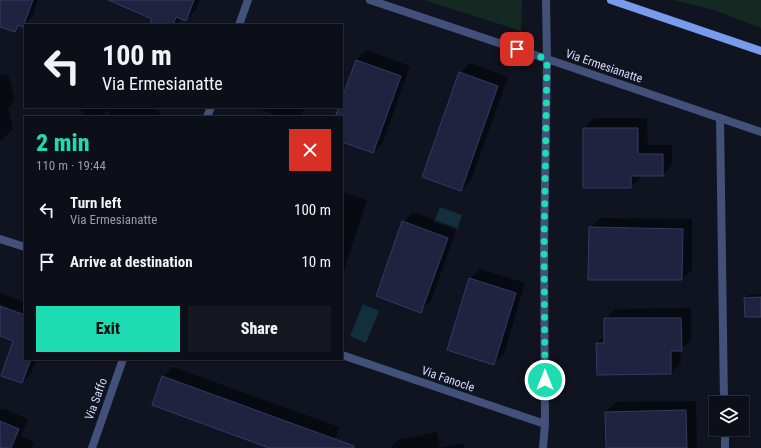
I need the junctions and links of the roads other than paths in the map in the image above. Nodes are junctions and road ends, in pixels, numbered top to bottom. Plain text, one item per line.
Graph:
1 (248, 0) edge
2 (370, 0) edge
3 (546, 0) edge
4 (611, 0) edge
5 (239, 24) edge
6 (761, 51) edge
7 (547, 59) junction
8 (720, 118) junction
9 (761, 132) edge
10 (0, 238) edge
11 (24, 247) edge
12 (343, 355) edge
13 (123, 360) edge
14 (724, 396) edge
15 (545, 424) junction
16 (725, 436) edge
17 (92, 448) edge
18 (543, 448) edge
19 (725, 448) edge

1 - 5 street
2 - 7 street, Via Ermesianatte
3 - 7 street
4 - 6 street
7 - 8 street, Via Ermesianatte
7 - 15 street
8 - 9 street, Via Ermesianatte
8 - 14 street
10 - 11 street
12 - 15 street, Via Fanocle
13 - 17 street, Via Saffo
15 - 18 street
16 - 19 street

